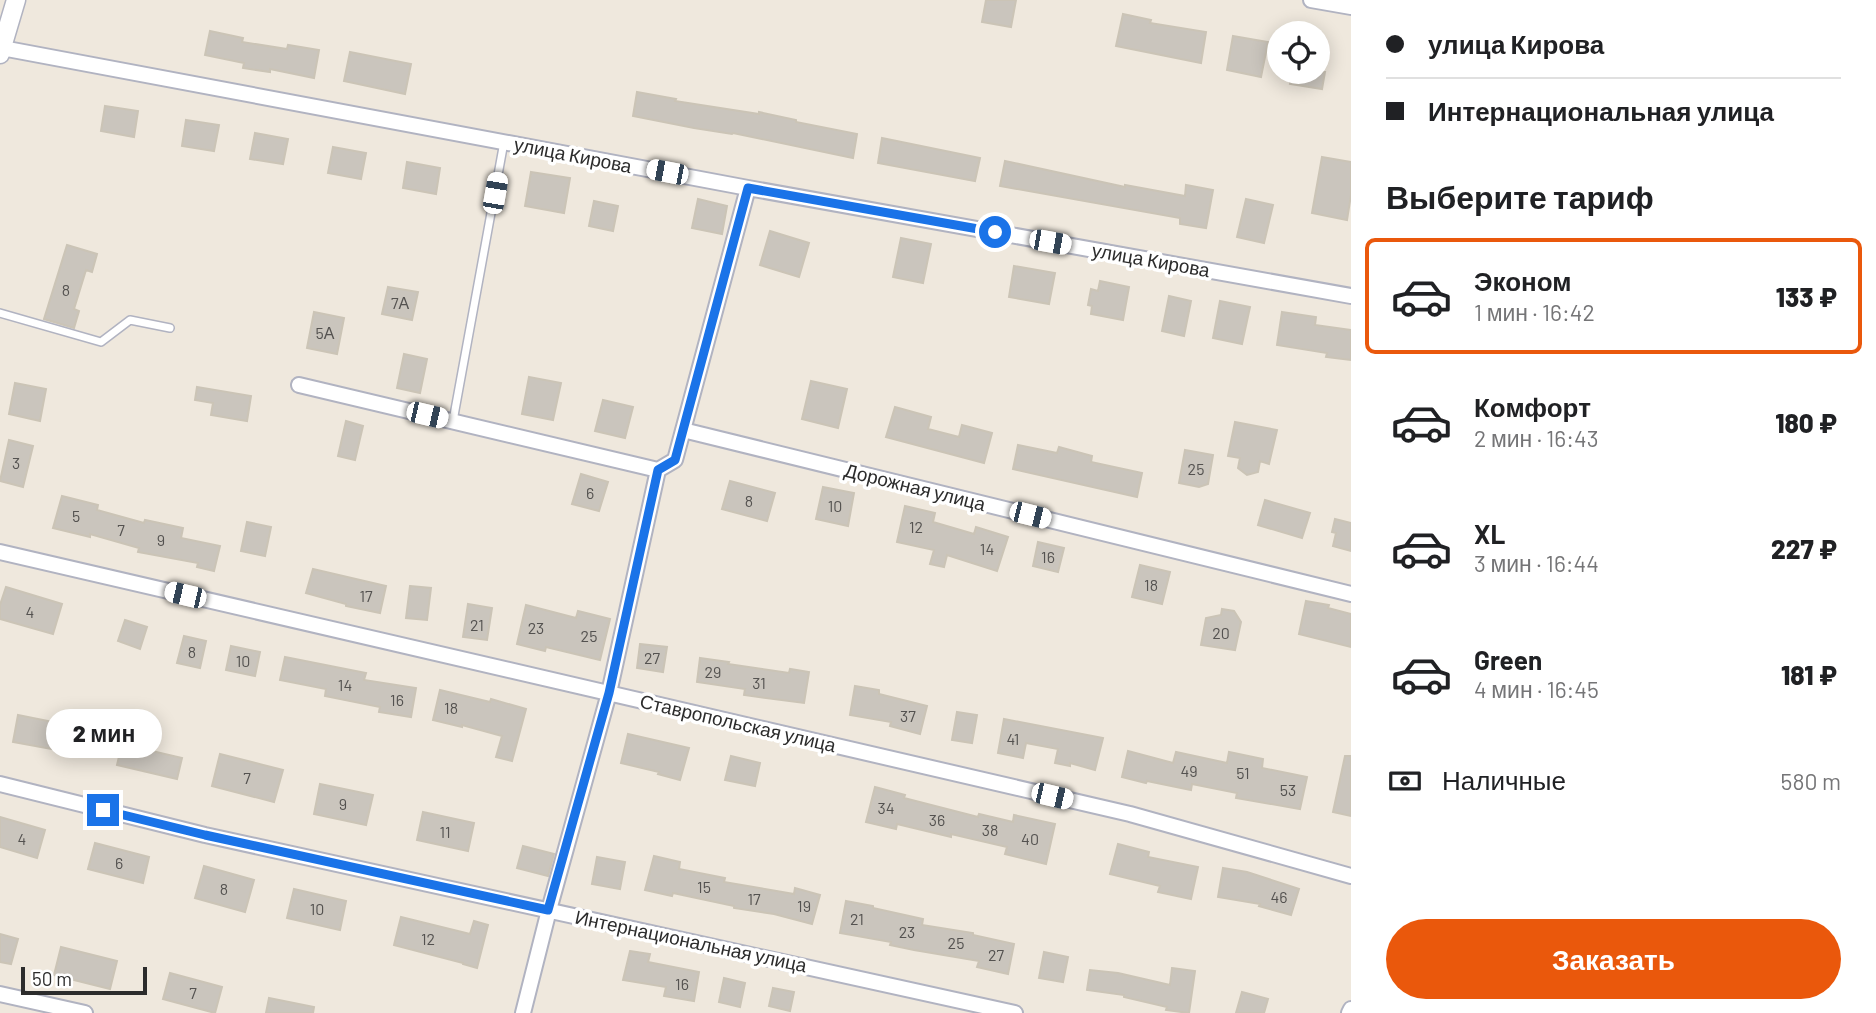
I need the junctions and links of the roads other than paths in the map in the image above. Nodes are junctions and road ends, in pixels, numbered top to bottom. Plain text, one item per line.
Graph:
1 (16, 0) edge
2 (1311, 0) edge
3 (1351, 7) edge
4 (1, 51) edge
5 (504, 142) junction
6 (748, 188) junction
7 (1351, 296) edge
8 (0, 313) edge
9 (170, 328) dead end
10 (299, 385) dead end
11 (453, 422) junction
12 (683, 429) junction
13 (658, 470) junction
14 (0, 552) edge
15 (1351, 594) edge
16 (609, 693) junction
17 (0, 784) edge
18 (1351, 876) edge
19 (548, 910) junction
20 (0, 994) edge
21 (85, 1013) edge
22 (523, 1013) edge
23 (1015, 1013) edge

1 - 4 street
2 - 3 street
4 - 5 street, улица Кирова
5 - 6 street, улица Кирова
5 - 11 lane
6 - 7 street, улица Кирова
6 - 12 street
8 - 9 lane
10 - 11 street
11 - 13 street
12 - 13 street
12 - 15 street, Дорожная улица
13 - 16 street
14 - 16 street, Ставропольская улица
16 - 18 street, Ставропольская улица
16 - 19 street
17 - 19 street, Интернациональная улица
19 - 22 street
19 - 23 street, Интернациональная улица
20 - 21 street

